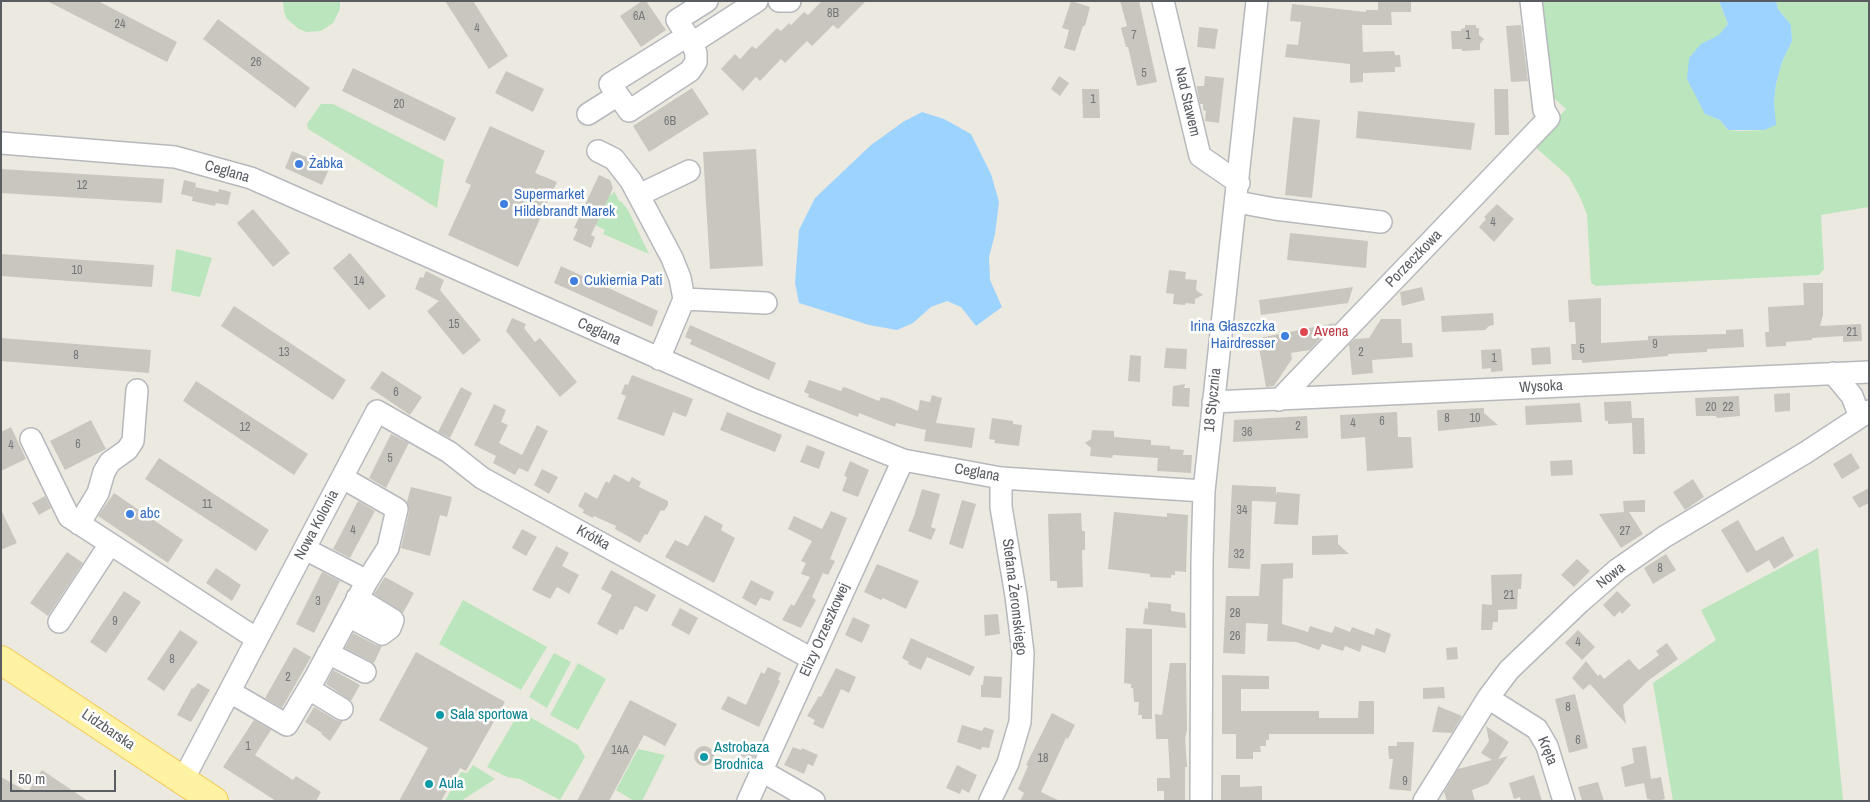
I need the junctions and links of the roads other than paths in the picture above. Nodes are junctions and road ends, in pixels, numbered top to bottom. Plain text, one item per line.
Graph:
1 (707, 1) edge
2 (757, 1) edge
3 (779, 1) edge
4 (790, 1) edge
5 (1163, 1) edge
6 (1257, 1) edge
7 (1531, 1) edge
8 (689, 40) junction
9 (618, 95) junction
10 (588, 114) dead end
11 (1, 143) edge
12 (598, 150) dead end
13 (689, 171) dead end
14 (1238, 193) junction
15 (639, 195) junction
16 (1381, 222) dead end
17 (684, 299) junction
18 (766, 303) dead end
19 (659, 359) junction
20 (1869, 372) edge
21 (1833, 373) junction
22 (137, 390) dead end
23 (1279, 400) junction
24 (1213, 402) junction
25 (377, 411) joint
26 (1864, 414) edge
27 (30, 439) dead end
28 (903, 460) junction
29 (342, 478) junction
30 (1001, 478) junction
31 (1204, 491) junction
32 (79, 524) junction
33 (110, 544) junction
34 (305, 549) junction
35 (357, 598) junction
36 (59, 622) dead end
37 (257, 639) junction
38 (328, 653) junction
39 (812, 659) junction
40 (1, 660) edge
41 (364, 672) dead end
42 (309, 688) junction
43 (230, 692) junction
44 (1488, 698) junction
45 (342, 709) dead end
46 (762, 771) junction
47 (183, 780) junction
48 (214, 801) edge
49 (748, 801) edge
50 (814, 801) edge
51 (990, 801) edge
52 (1201, 801) edge
53 (1424, 801) edge
54 (1564, 801) edge

1 - 8 street
2 - 8 street
3 - 4 street
5 - 14 street, Nad Stawem
6 - 14 street, 18 Stycznia
7 - 23 street, Porzeczkowa
8 - 9 street
8 - 9 street
9 - 10 street
11 - 19 street, Ceglana
12 - 15 street
13 - 15 street
14 - 16 street
14 - 24 street, 18 Stycznia
15 - 17 street
17 - 18 street
17 - 19 street
19 - 28 street, Ceglana
20 - 21 street, Wysoka
21 - 23 street, Wysoka
21 - 26 street, Nowa
22 - 32 street
23 - 24 street, Wysoka
24 - 31 street, 18 Stycznia
25 - 29 street, Nowa Kolonia
25 - 39 street, Krótka
26 - 44 street, Nowa
27 - 32 street
28 - 30 street, Ceglana
28 - 39 street, Elizy Orzeszkowej
29 - 34 street, Nowa Kolonia
29 - 35 street
30 - 31 street, Ceglana
30 - 51 street, Stefana Żeromskiego
31 - 52 street, 18 Stycznia
32 - 33 street
33 - 36 street
33 - 37 street
34 - 35 street
34 - 37 street, Nowa Kolonia
35 - 38 street
37 - 43 street, Nowa Kolonia
38 - 41 street
38 - 42 street
39 - 46 street, Elizy Orzeszkowej
40 - 47 main road, Lidzbarska
42 - 43 street
42 - 45 street
43 - 47 street, Nowa Kolonia
44 - 53 street, Nowa
44 - 54 street, Kręta
46 - 49 street, Elizy Orzeszkowej
46 - 50 street
47 - 48 main road, Lidzbarska

